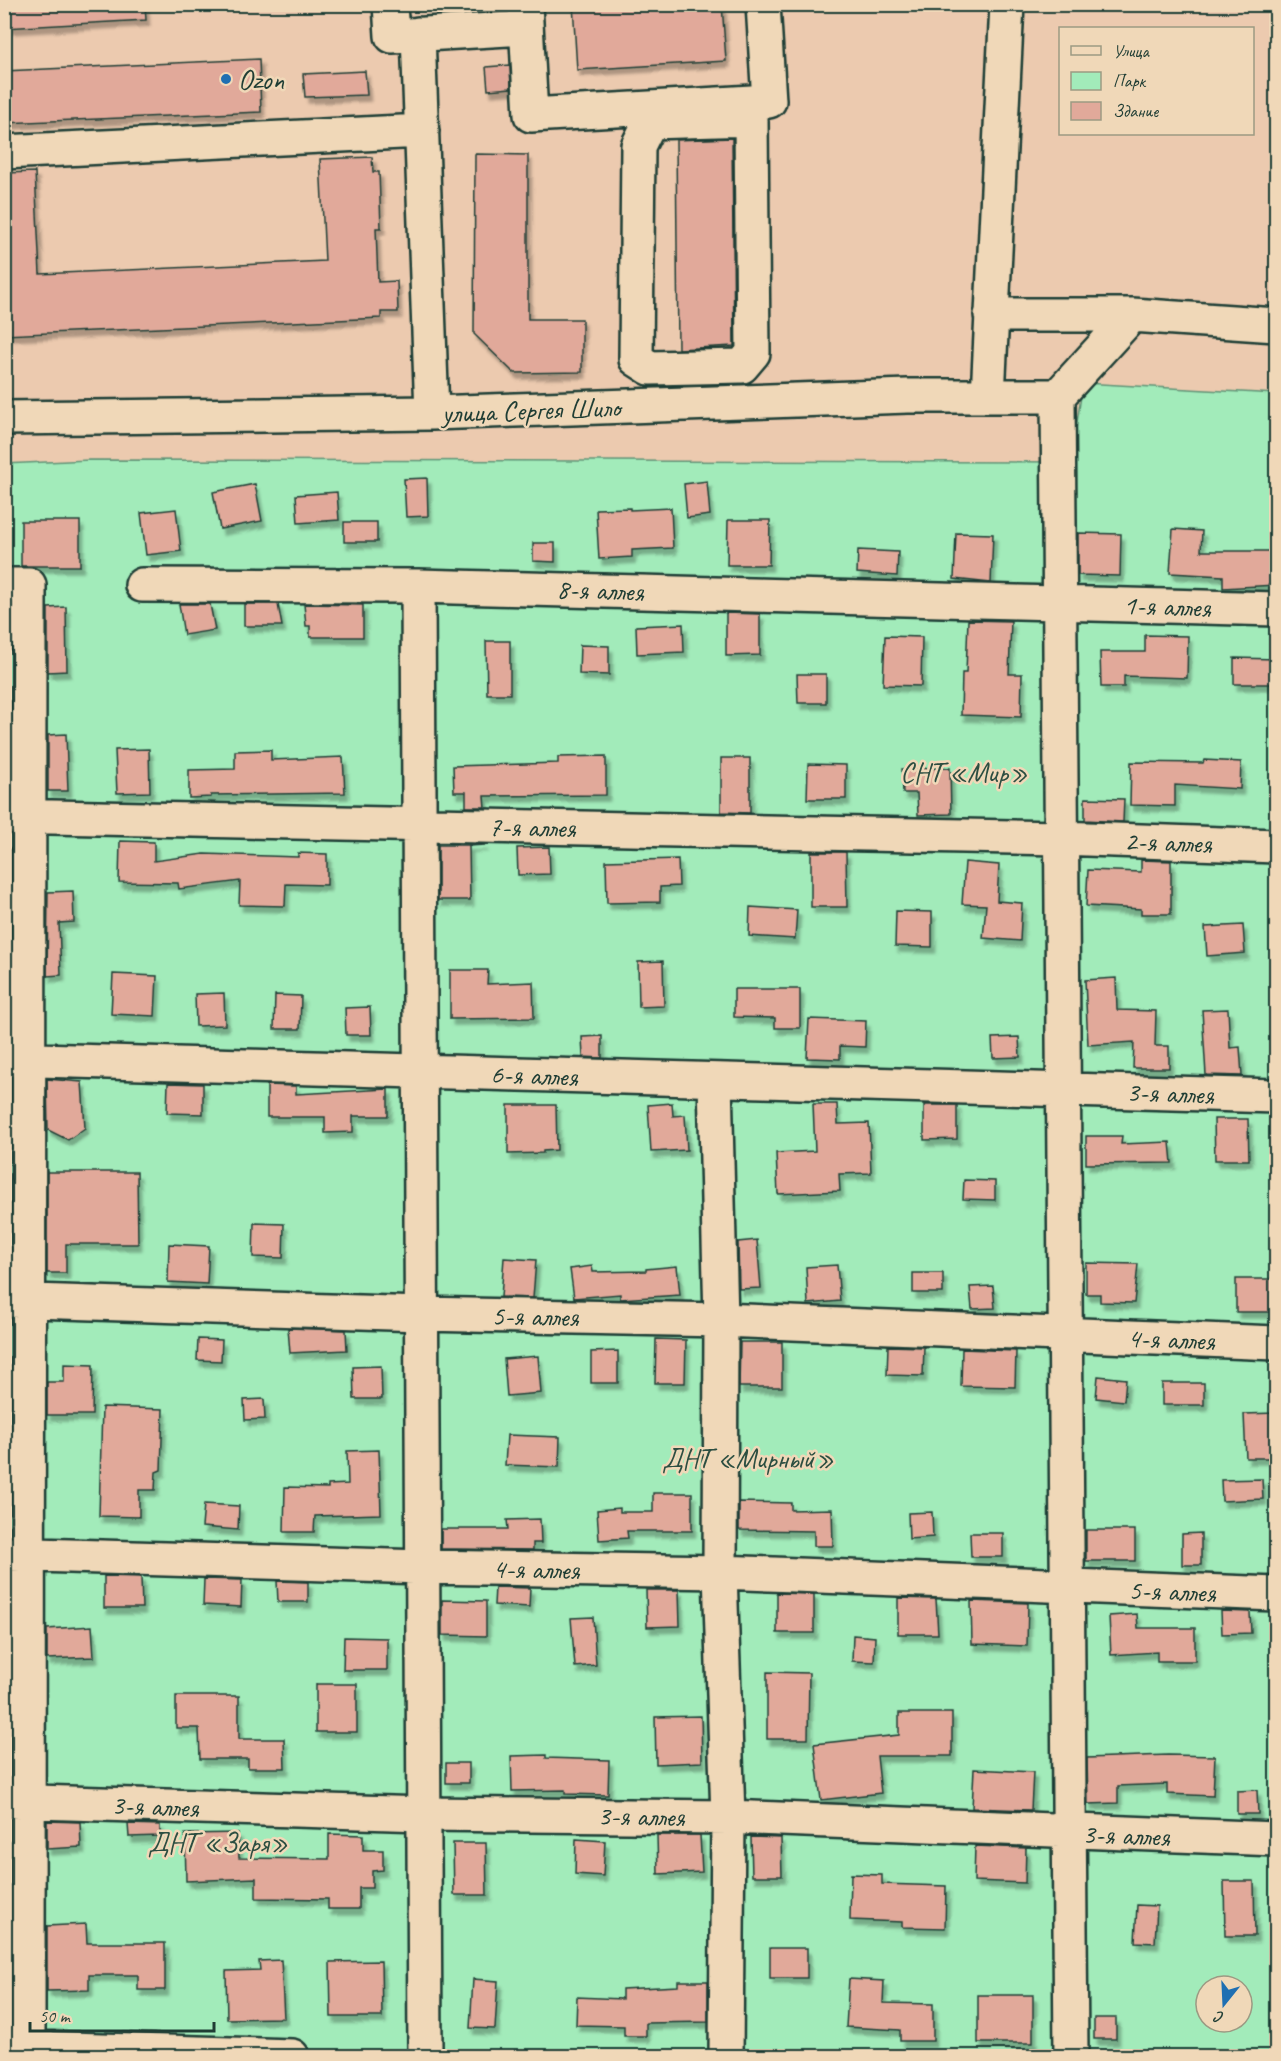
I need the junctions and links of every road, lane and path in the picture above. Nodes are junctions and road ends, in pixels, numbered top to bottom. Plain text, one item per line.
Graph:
1 (390, 4) edge
2 (763, 4) edge
3 (1007, 4) edge
4 (526, 16) edge
5 (418, 34) junction
6 (751, 111) junction
7 (422, 131) junction
8 (4, 152) edge
9 (991, 315) junction
10 (1132, 315) junction
11 (1276, 325) edge
12 (988, 396) junction
13 (1058, 396) junction
14 (432, 413) junction
15 (4, 418) edge
16 (17, 585) edge
17 (142, 585) dead end
18 (418, 586) junction
19 (1058, 603) junction
20 (1276, 609) edge
21 (17, 817) edge
22 (418, 825) junction
23 (1060, 838) junction
24 (1276, 846) edge
25 (17, 1059) edge
26 (420, 1071) junction
27 (714, 1081) junction
28 (1063, 1090) junction
29 (1276, 1096) edge
30 (17, 1301) edge
31 (421, 1314) junction
32 (721, 1320) junction
33 (1065, 1336) junction
34 (1276, 1342) edge
35 (16, 1554) edge
36 (422, 1567) junction
37 (720, 1572) junction
38 (1067, 1587) junction
39 (1276, 1594) edge
40 (16, 1801) edge
41 (424, 1814) junction
42 (728, 1817) junction
43 (1070, 1833) junction
44 (1276, 1839) edge
45 (20, 2050) edge
46 (292, 2056) edge
47 (425, 2056) edge
48 (726, 2056) edge
49 (1071, 2056) edge

1 - 5 street
2 - 6 street
3 - 9 street
4 - 5 street
4 - 6 street
5 - 7 street
6 - 6 street
7 - 8 street
7 - 14 street
9 - 10 street
9 - 12 street
10 - 11 street
10 - 13 street
12 - 13 street, улица Сергея Шило
12 - 14 street, улица Сергея Шило
13 - 19 street
14 - 15 street, улица Сергея Шило
16 - 21 street
17 - 18 street, 8-я аллея
18 - 19 street, 8-я аллея
18 - 22 street
19 - 20 street, 1-я аллея
19 - 23 street
21 - 22 street, 7-я аллея
21 - 25 street
22 - 23 street, 7-я аллея
22 - 26 street
23 - 24 street, 2-я аллея
23 - 28 street
25 - 26 street, 6-я аллея
25 - 30 street
26 - 27 street, 6-я аллея
26 - 31 street
27 - 28 street, 6-я аллея
27 - 32 street
28 - 29 street, 3-я аллея
28 - 33 street
30 - 31 street, 5-я аллея
30 - 35 street
31 - 32 street, 5-я аллея
31 - 36 street
32 - 33 street, 5-я аллея
32 - 37 street
33 - 34 street, 4-я аллея
33 - 38 street
35 - 36 street, 4-я аллея
35 - 40 street
36 - 37 street, 4-я аллея
36 - 41 street
37 - 38 street, 4-я аллея
37 - 42 street
38 - 39 street, 5-я аллея
38 - 43 street
40 - 41 street, 3-я аллея
40 - 45 street
41 - 42 street, 3-я аллея
41 - 47 street
42 - 43 street, 3-я аллея
42 - 48 street
43 - 44 street, 3-я аллея
43 - 49 street
45 - 46 street

